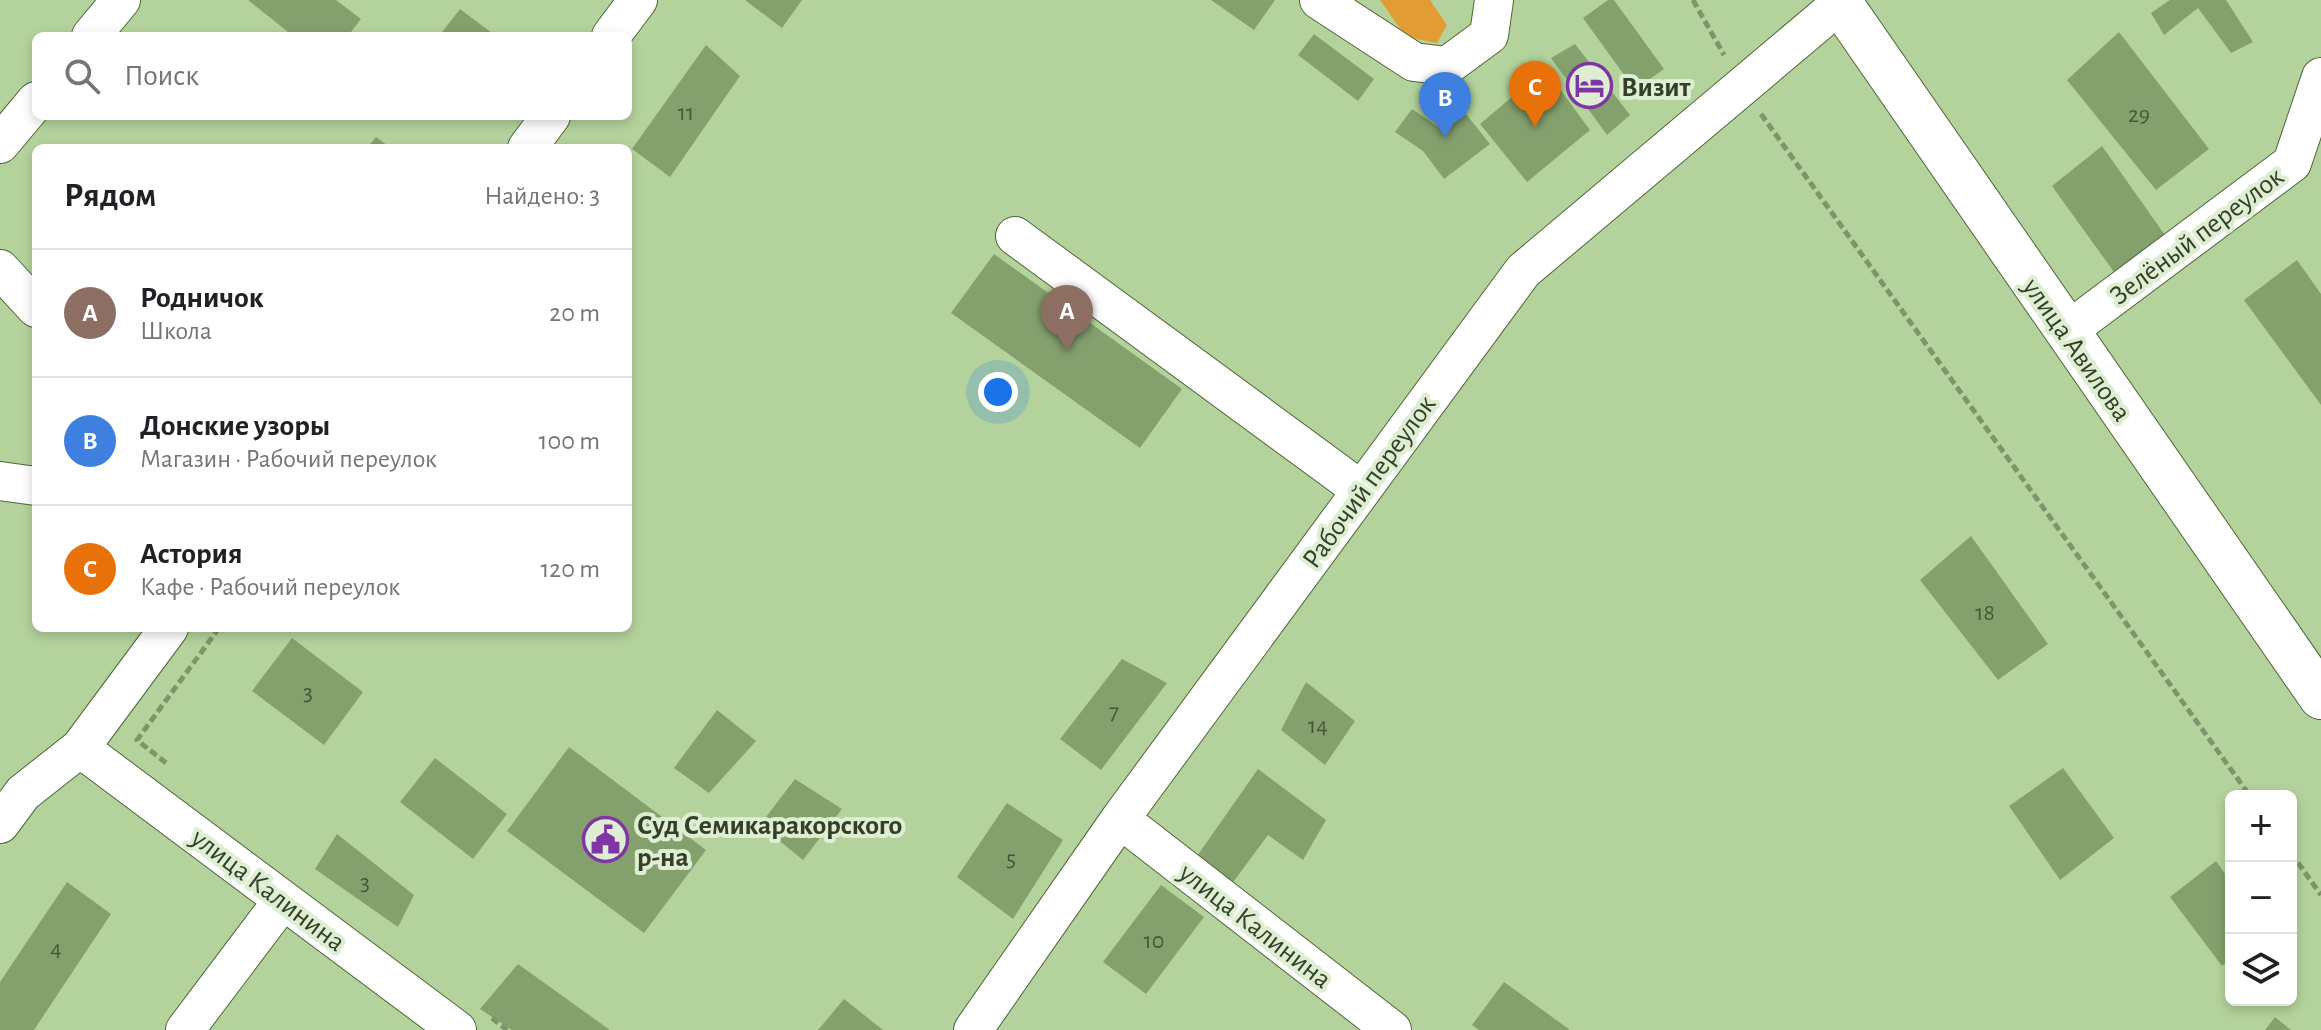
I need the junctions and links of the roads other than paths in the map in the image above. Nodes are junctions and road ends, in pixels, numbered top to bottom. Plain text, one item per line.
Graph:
1 (121, 0) edge
2 (638, 0) edge
3 (1319, 0) edge
4 (1494, 0) edge
5 (1839, 2) edge
6 (94, 32) edge
7 (614, 32) edge
8 (2321, 77) edge
9 (32, 106) edge
10 (548, 120) edge
11 (0, 144) edge
12 (530, 144) edge
13 (1015, 236) dead end
14 (0, 269) edge
15 (32, 304) edge
16 (2066, 332) junction
17 (0, 481) edge
18 (32, 485) edge
19 (1361, 490) junction
20 (166, 632) edge
21 (2321, 697) edge
22 (80, 748) junction
23 (1120, 819) junction
24 (0, 824) edge
25 (283, 900) junction
26 (473, 1023) edge
27 (185, 1030) edge
28 (973, 1030) edge
29 (1392, 1030) edge

1 - 6 street
2 - 7 street
3 - 4 street
5 - 16 main road, улица Авилова
5 - 19 street, Рабочий переулок
8 - 16 street, Зелёный переулок
9 - 11 street
10 - 12 street
13 - 19 street
14 - 15 street
16 - 21 main road, улица Авилова
17 - 18 street
19 - 23 street, Рабочий переулок
20 - 22 street
22 - 24 street
22 - 25 street, улица Калинина
23 - 28 street, Рабочий переулок
23 - 29 street, улица Калинина
25 - 26 street, улица Калинина
25 - 27 street

